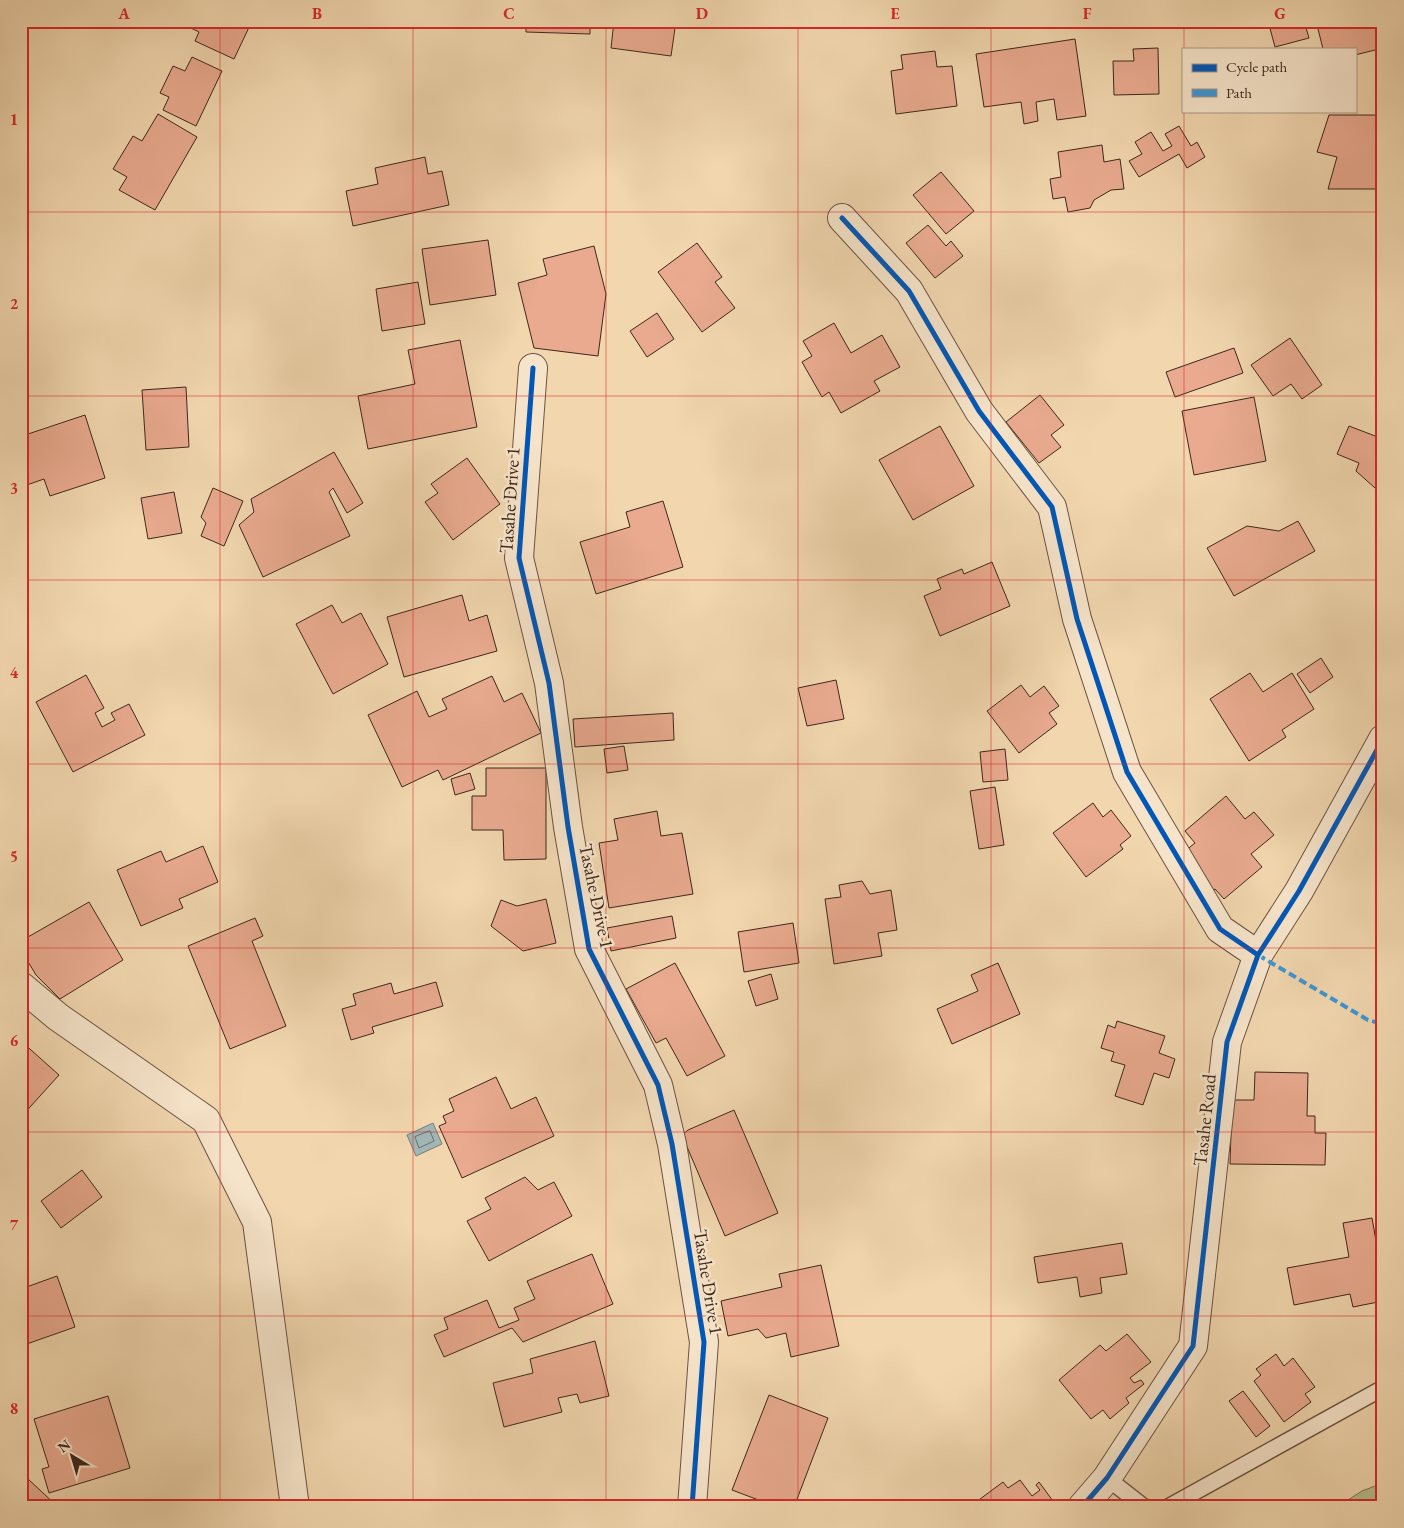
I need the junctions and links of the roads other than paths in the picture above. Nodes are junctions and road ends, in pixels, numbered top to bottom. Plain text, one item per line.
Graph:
1 (842, 218) dead end
2 (533, 368) dead end
3 (1383, 739) edge
4 (1258, 956) junction
5 (21, 986) edge
6 (1383, 1388) edge
7 (1106, 1478) junction
8 (295, 1507) edge
9 (692, 1507) edge
10 (1082, 1507) edge
11 (1144, 1507) edge
12 (1168, 1507) edge

1 - 4 street
2 - 9 street, Tasahe Drive 1
3 - 4 street, Tasahe Road
4 - 7 street, Tasahe Road
5 - 8 street
6 - 12 lane
7 - 10 street, Tasahe Road
7 - 11 lane

